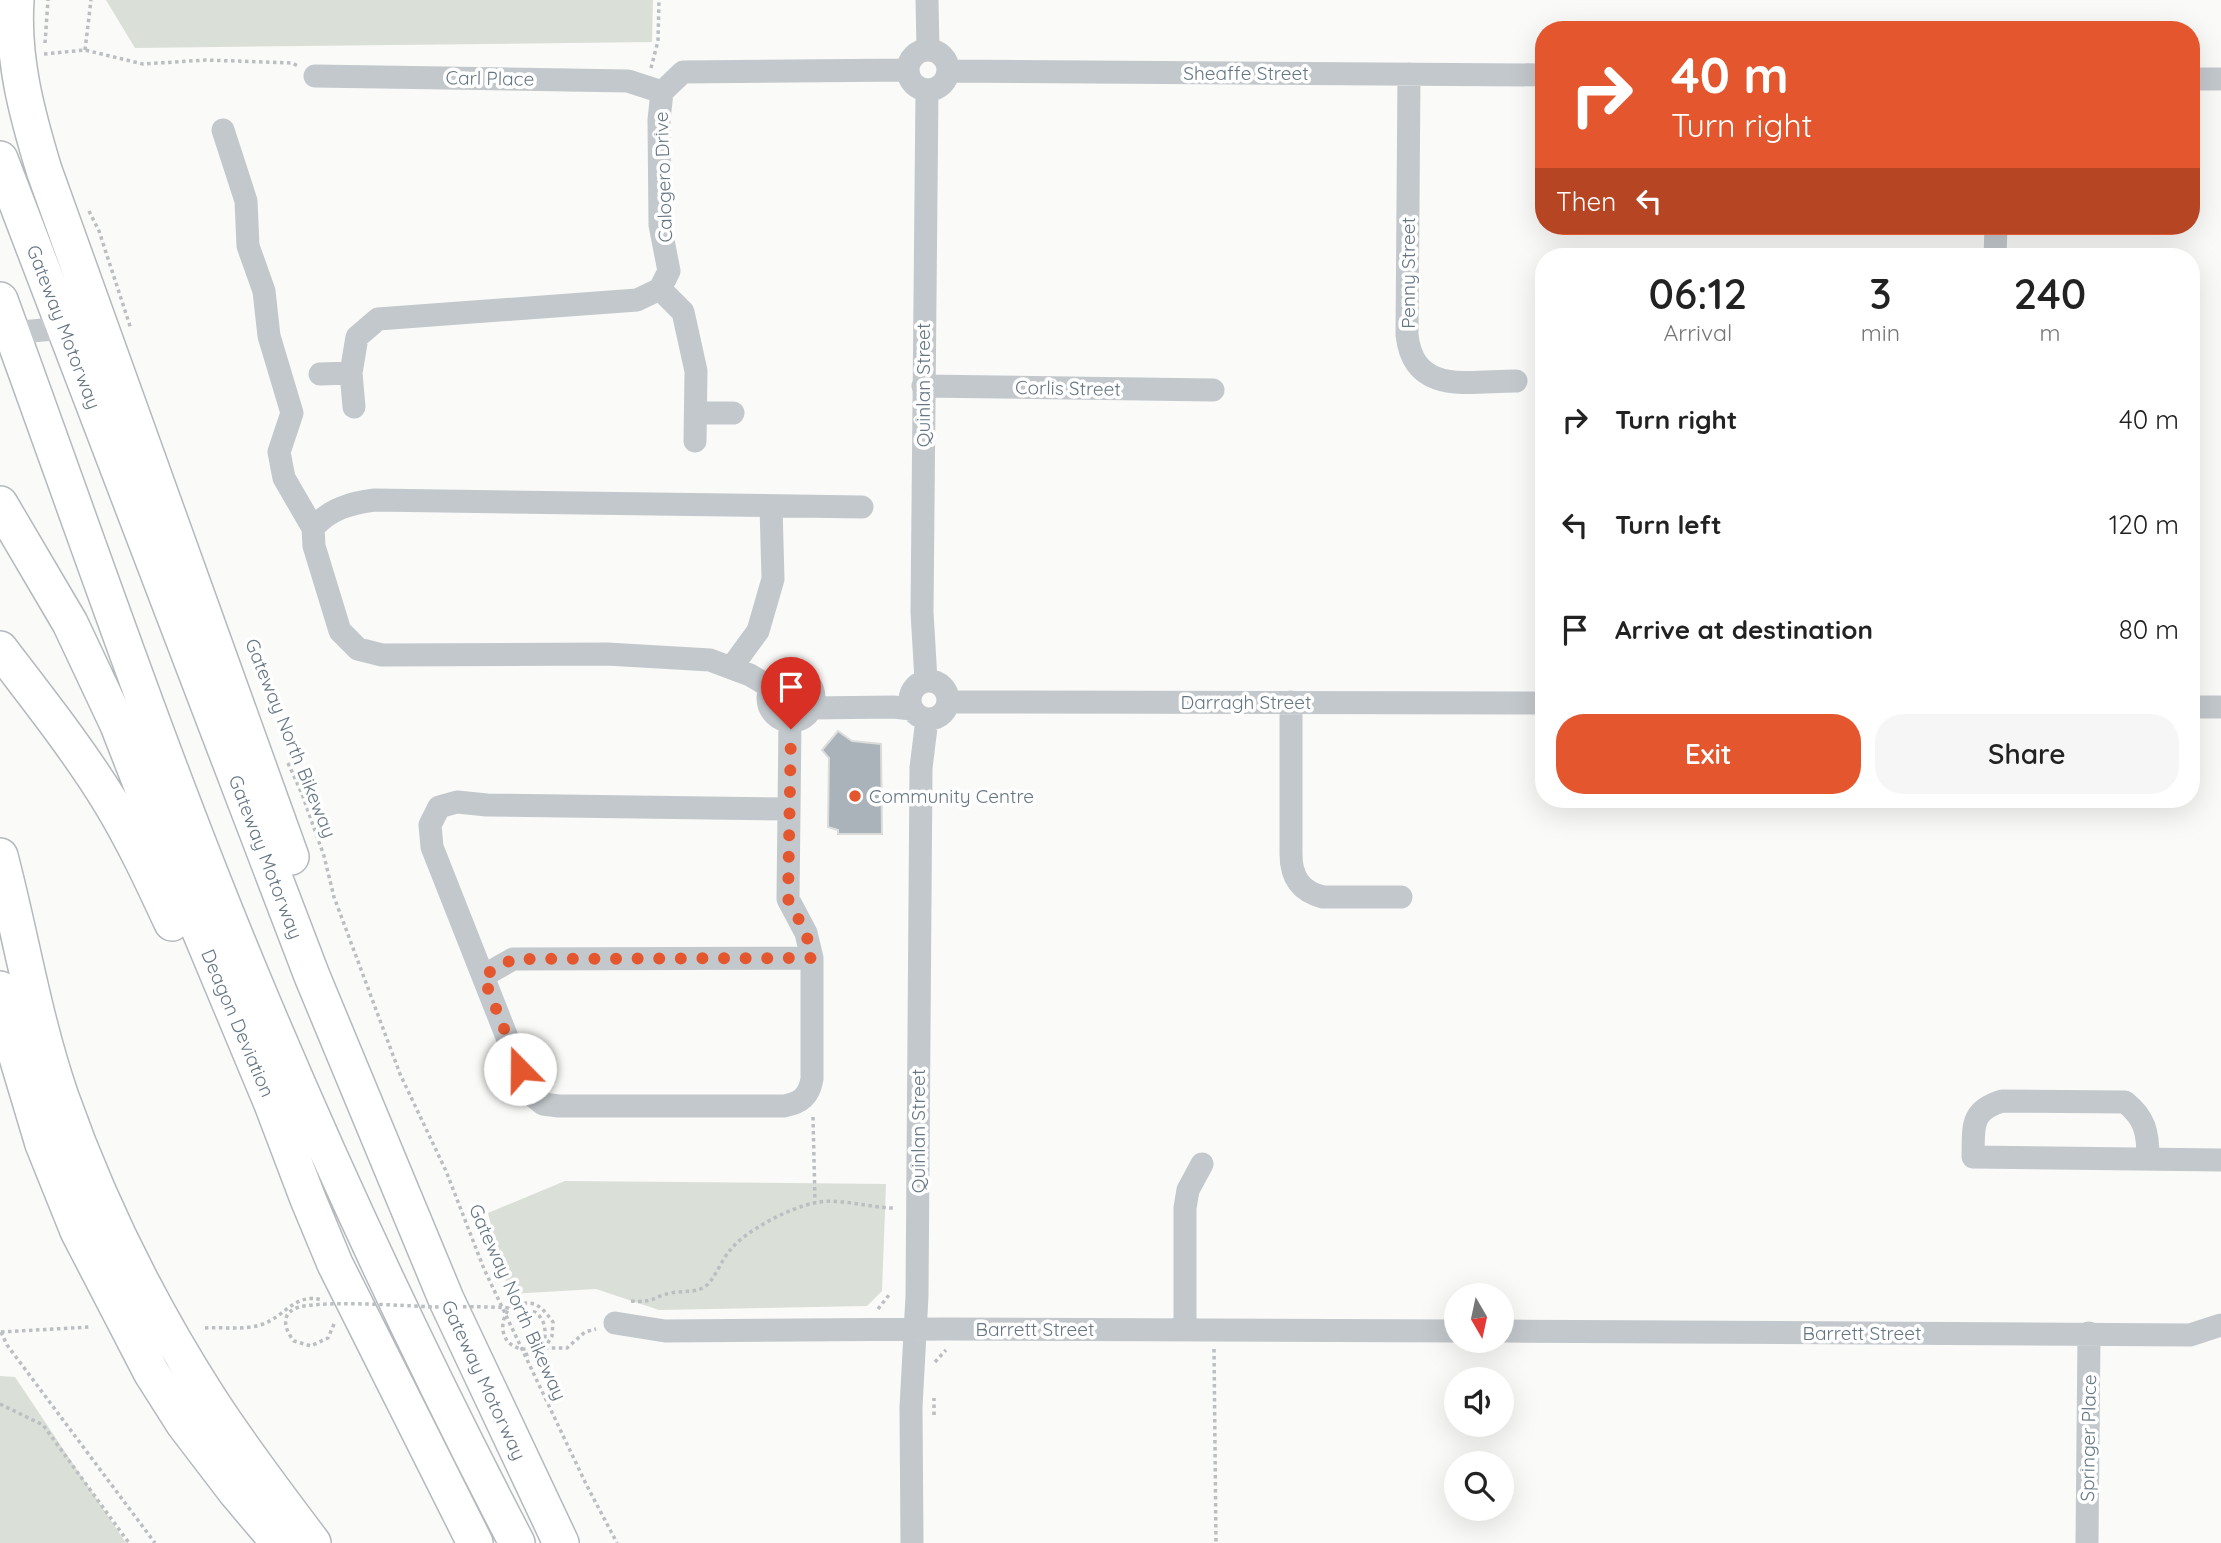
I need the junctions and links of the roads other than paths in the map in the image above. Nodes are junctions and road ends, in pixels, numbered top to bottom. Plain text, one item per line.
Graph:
1 (16, 0) edge
2 (927, 0) edge
3 (928, 49) junction
4 (908, 70) junction
5 (949, 71) junction
6 (1409, 74) junction
7 (1535, 75) edge
8 (315, 76) road end
9 (2200, 79) edge
10 (2221, 79) edge
11 (654, 89) junction
12 (927, 90) junction
13 (223, 130) dead end
14 (0, 159) edge
15 (660, 289) junction
16 (0, 300) edge
17 (64, 328) junction
18 (12, 333) junction
19 (351, 373) junction
20 (320, 374) dead end
21 (1516, 381) dead end
22 (923, 386) junction
23 (1213, 390) dead end
24 (354, 407) dead end
25 (733, 412) dead end
26 (697, 413) junction
27 (695, 441) dead end
28 (0, 504) edge
29 (771, 506) junction
30 (862, 507) dead end
31 (313, 528) junction
32 (0, 649) edge
33 (731, 668) junction
34 (770, 687) junction
35 (812, 698) junction
36 (919, 700) junction
37 (1291, 702) junction
38 (1535, 703) edge
39 (2200, 707) edge
40 (2221, 707) edge
41 (790, 721) junction
42 (788, 809) junction
43 (0, 856) edge
44 (1401, 897) dead end
45 (812, 958) junction
46 (312, 976) junction
47 (483, 976) junction
48 (0, 989) edge
49 (2148, 1158) junction
50 (2221, 1160) edge
51 (1202, 1164) dead end
52 (308, 1199) junction
53 (615, 1323) road end
54 (2221, 1325) edge
55 (916, 1329) junction
56 (1185, 1330) junction
57 (1444, 1331) edge
58 (1514, 1331) edge
59 (2089, 1333) junction
60 (279, 1543) edge
61 (313, 1543) edge
62 (475, 1543) edge
63 (517, 1543) edge
64 (561, 1543) edge
65 (912, 1543) edge
66 (2087, 1543) edge

1 - 46 highway
2 - 3 street
3 - 4 street
3 - 5 street
4 - 11 street, Calogero Drive
4 - 12 street
5 - 6 street, Sheaffe Street
5 - 12 street
6 - 7 street, Sheaffe Street
6 - 21 street, Penny Street
8 - 11 street, Carl Place
9 - 10 street
11 - 15 street, Calogero Drive
12 - 22 street, Quinlan Street
13 - 31 street
14 - 17 highway, Gateway Motorway
15 - 19 street
15 - 26 street
16 - 18 highway
17 - 18 street
17 - 46 highway, Gateway Motorway
18 - 63 highway
19 - 20 street
19 - 24 street
22 - 23 street, Corlis Street
22 - 36 street, Quinlan Street
25 - 26 street
26 - 27 street
28 - 52 highway, Deagon Deviation
29 - 30 street
29 - 31 street
29 - 33 street
31 - 33 street
32 - 52 highway
33 - 34 street
34 - 35 street
34 - 41 street
35 - 36 street
35 - 41 street
36 - 37 street, Darragh Street
36 - 55 street, Quinlan Street
37 - 38 street, Darragh Street
37 - 44 street
39 - 40 street
41 - 42 street
42 - 45 street
42 - 47 street
43 - 61 highway
45 - 47 street
45 - 47 street
46 - 64 highway, Gateway Motorway
48 - 60 highway
49 - 49 street
49 - 50 street
51 - 56 street
52 - 62 highway, Deagon Deviation
53 - 55 street, Barrett Street
54 - 59 street, Barrett Street
55 - 56 street, Barrett Street
55 - 65 street, Quinlan Street
56 - 57 street, Barrett Street
58 - 59 street, Barrett Street
59 - 66 street, Springer Place

